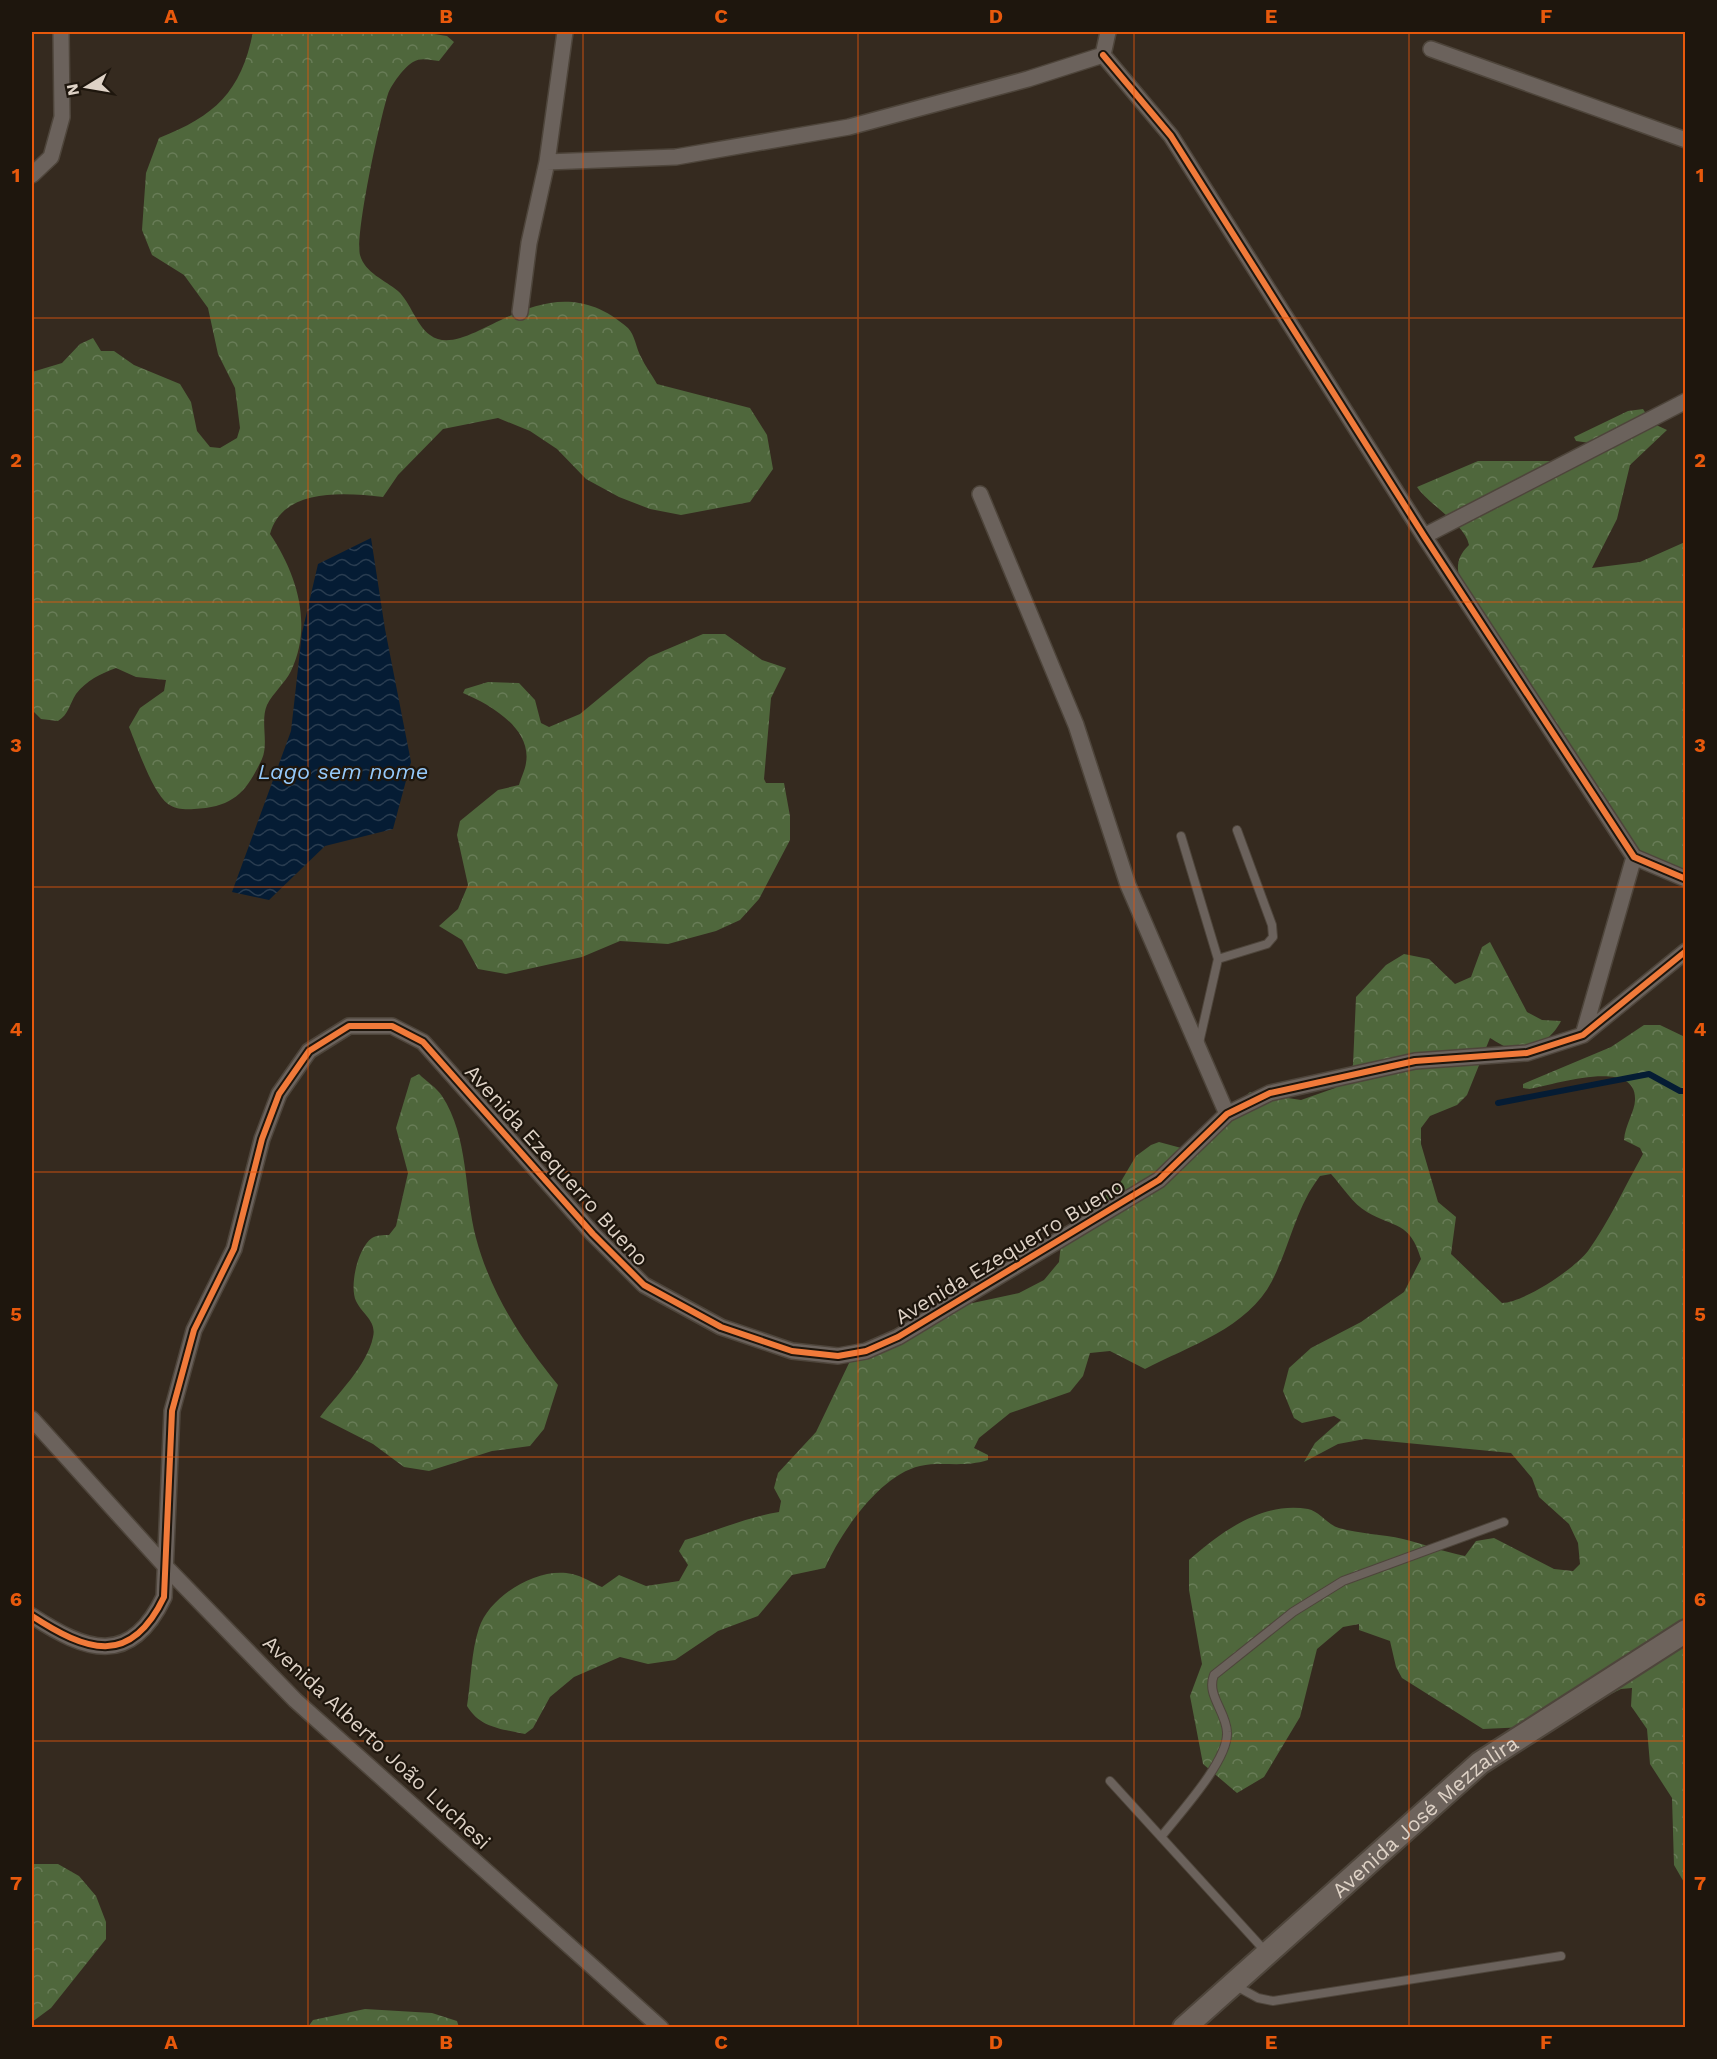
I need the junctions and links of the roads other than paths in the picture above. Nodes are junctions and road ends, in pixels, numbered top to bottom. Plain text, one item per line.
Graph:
1 (61, 32) edge
2 (565, 32) edge
3 (1108, 32) edge
4 (1431, 49) dead end
5 (1102, 55) junction
6 (1686, 140) edge
7 (547, 162) junction
8 (32, 175) edge
9 (520, 312) dead end
10 (1686, 401) edge
11 (980, 494) dead end
12 (1424, 536) junction
13 (1237, 830) dead end
14 (1181, 836) dead end
15 (1634, 857) junction
16 (1686, 879) edge
17 (1686, 951) edge
18 (1218, 959) junction
19 (1583, 1035) junction
20 (1198, 1048) junction
21 (1227, 1114) junction
22 (32, 1419) edge
23 (1504, 1522) dead end
24 (165, 1566) junction
25 (32, 1616) edge
26 (1686, 1631) edge
27 (1110, 1781) dead end
28 (1161, 1837) junction
29 (1267, 1953) junction
30 (1561, 1956) dead end
31 (1232, 1983) junction
32 (661, 2028) edge
33 (1184, 2028) edge

1 - 8 street
2 - 7 street
3 - 5 street
4 - 6 street
5 - 7 street
5 - 12 street
7 - 9 street
10 - 12 street
11 - 20 street
12 - 15 street
13 - 18 lane
14 - 18 lane
15 - 16 street
15 - 19 street
17 - 19 street, Avenida Ezequerro Bueno
18 - 20 lane
19 - 21 street, Avenida Ezequerro Bueno
20 - 21 street
21 - 24 street, Avenida Ezequerro Bueno
22 - 24 street, Avenida Alberto João Luchesi
23 - 28 lane
24 - 25 street, Avenida Ezequerro Bueno
24 - 32 street, Avenida Alberto João Luchesi
26 - 29 main road, Avenida José Mezzalira
27 - 28 lane
28 - 29 lane
29 - 31 main road, Avenida José Mezzalira
30 - 31 lane
31 - 33 main road, Avenida José Mezzalira

